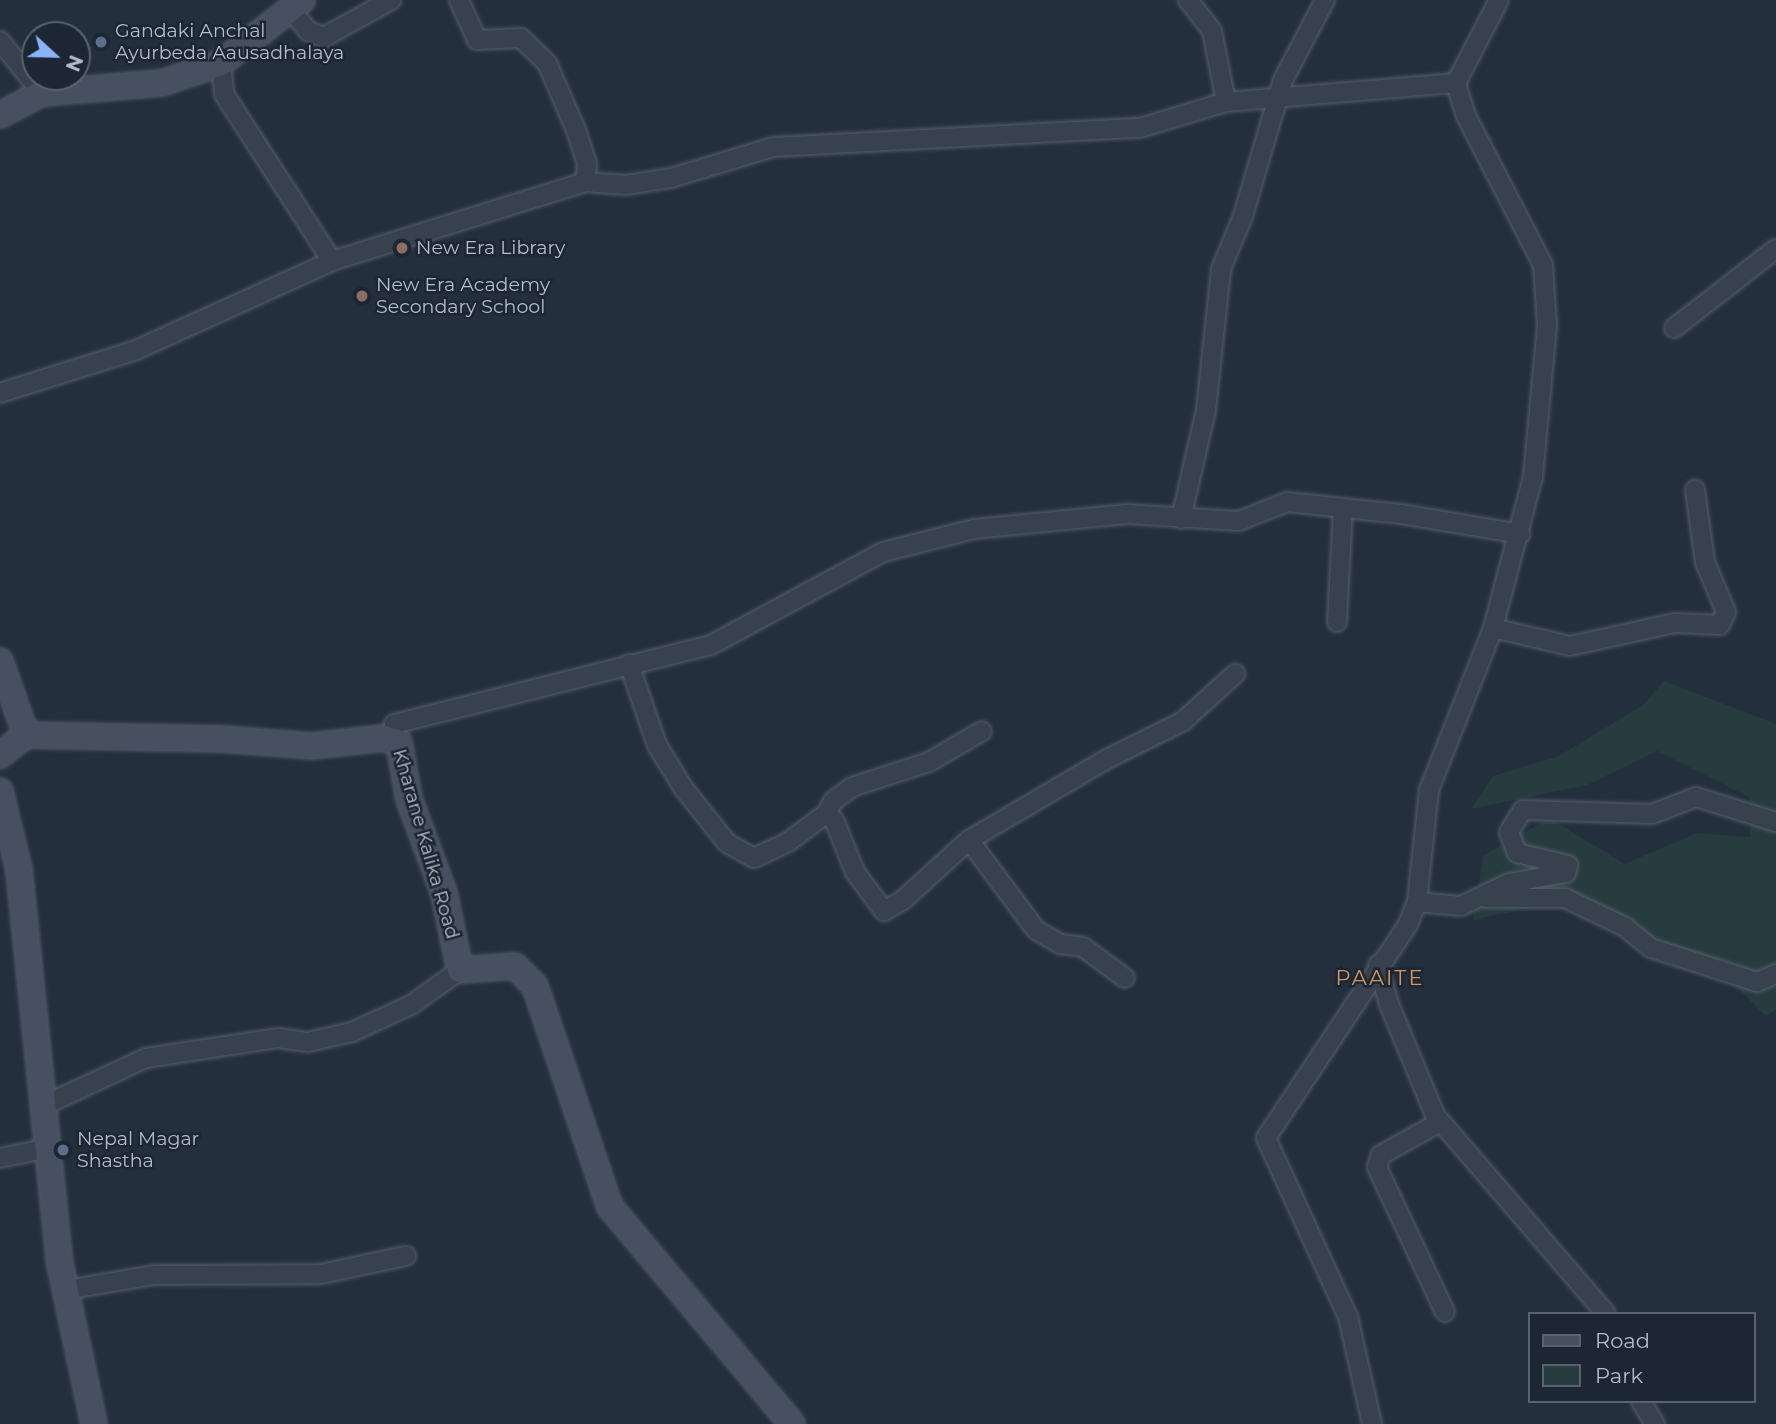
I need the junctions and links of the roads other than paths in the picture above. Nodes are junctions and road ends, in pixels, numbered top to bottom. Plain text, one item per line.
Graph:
1 (391, 0) edge
2 (459, 0) edge
3 (1188, 0) edge
4 (1325, 0) edge
5 (1499, 0) edge
6 (297, 6) edge
7 (0, 41) edge
8 (221, 63) junction
9 (1456, 83) junction
10 (42, 93) junction
11 (1278, 97) junction
12 (1226, 103) junction
13 (0, 115) edge
14 (585, 182) junction
15 (1776, 249) edge
16 (332, 261) junction
17 (1674, 328) dead end
18 (0, 393) edge
19 (1695, 490) dead end
20 (1343, 508) junction
21 (1181, 519) junction
22 (1520, 534) junction
23 (1337, 622) dead end
24 (1493, 628) junction
25 (0, 661) edge
26 (629, 664) junction
27 (1235, 674) dead end
28 (982, 731) dead end
29 (26, 735) junction
30 (393, 739) junction
31 (0, 755) edge
32 (0, 791) edge
33 (827, 813) junction
34 (1776, 822) edge
35 (3, 823) edge
36 (969, 840) junction
37 (1483, 898) junction
38 (1417, 902) junction
39 (1378, 965) junction
40 (460, 970) junction
41 (1776, 974) edge
42 (1125, 978) dead end
43 (45, 1105) junction
44 (1440, 1122) junction
45 (49, 1148) junction
46 (0, 1158) edge
47 (406, 1256) dead end
48 (66, 1290) junction
49 (1445, 1312) dead end
50 (1604, 1312) edge
51 (1642, 1403) edge
52 (94, 1424) edge
53 (792, 1424) edge
54 (1372, 1424) edge
55 (1655, 1424) edge

1 - 6 street
2 - 14 street
3 - 12 street
4 - 11 street
5 - 9 street
6 - 8 street
7 - 10 street
8 - 10 street
8 - 16 street
9 - 11 street
9 - 22 street
10 - 13 street
11 - 12 street
11 - 21 street
12 - 14 street
14 - 16 street
15 - 17 street
16 - 18 street
19 - 24 street
20 - 21 street
20 - 22 street
20 - 23 street
21 - 26 street
22 - 24 street
24 - 38 street
25 - 29 street
26 - 30 street
26 - 33 street
27 - 36 street
28 - 33 street
29 - 30 street, Kharane Kalika Road
29 - 31 street
30 - 40 street, Kharane Kalika Road
32 - 35 street
33 - 36 street
34 - 37 street
35 - 43 street
36 - 42 street
37 - 38 street
37 - 41 street
38 - 39 street
39 - 44 street
39 - 54 street
40 - 43 street
40 - 53 street
43 - 45 street
44 - 49 street
44 - 50 street
45 - 46 street
45 - 48 street
47 - 48 street
48 - 52 street
51 - 55 street

